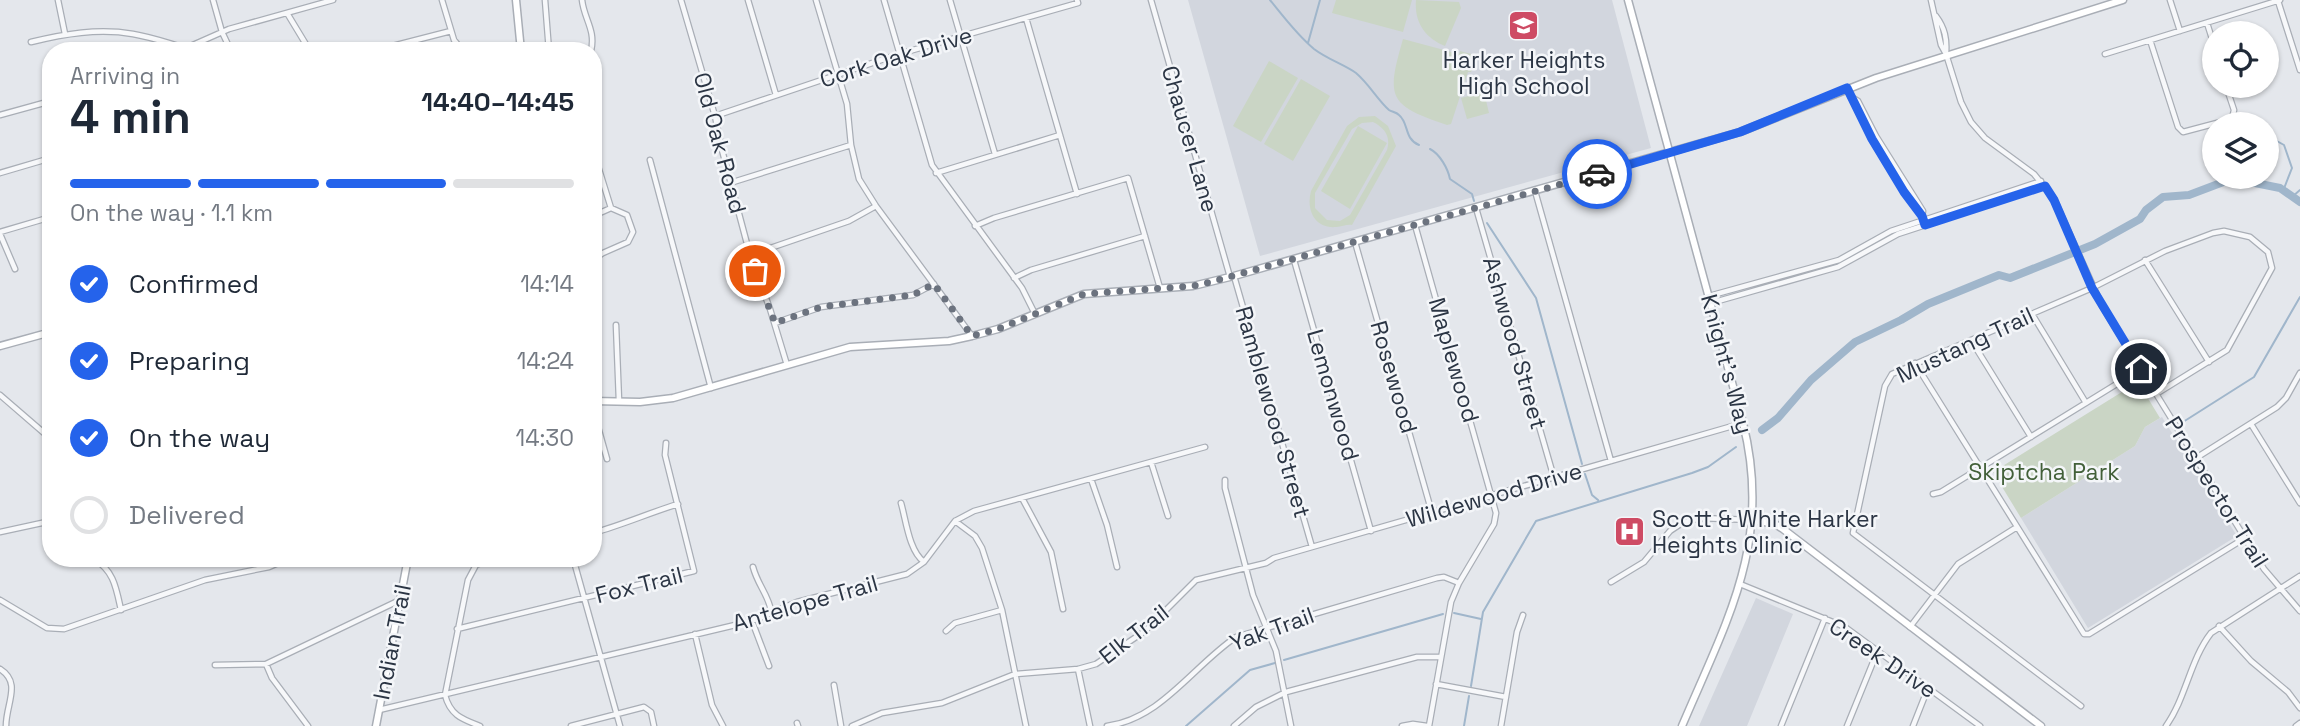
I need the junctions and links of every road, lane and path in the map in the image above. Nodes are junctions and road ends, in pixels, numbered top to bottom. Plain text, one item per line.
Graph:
1 (58, 0) edge
2 (213, 0) edge
3 (333, 0) edge
4 (442, 0) edge
5 (516, 0) edge
6 (545, 0) edge
7 (582, 0) edge
8 (681, 0) edge
9 (748, 0) edge
10 (816, 0) edge
11 (884, 0) edge
12 (950, 0) edge
13 (1150, 0) edge
14 (1628, 0) edge
15 (1931, 0) edge
16 (2123, 0) edge
17 (2170, 0) edge
18 (2279, 0) edge
19 (1077, 1) edge
20 (287, 13) junction
21 (1026, 18) junction
22 (2213, 21) edge
23 (2202, 24) edge
24 (451, 31) junction
25 (2180, 31) junction
26 (222, 32) junction
27 (65, 34) junction
28 (960, 36) junction
29 (2150, 40) junction
30 (30, 42) dead end
31 (161, 42) edge
32 (201, 42) edge
33 (227, 42) edge
34 (305, 42) edge
35 (408, 42) edge
36 (456, 42) edge
37 (520, 42) edge
38 (548, 42) edge
39 (592, 42) edge
40 (899, 54) junction
41 (1947, 54) junction
42 (2105, 54) dead end
43 (2298, 56) edge
44 (2300, 69) edge
45 (838, 75) junction
46 (1847, 88) junction
47 (776, 95) junction
48 (2230, 98) edge
49 (42, 103) edge
50 (0, 115) edge
51 (715, 116) junction
52 (1060, 135) junction
53 (850, 145) junction
54 (1670, 153) junction
55 (995, 154) junction
56 (650, 160) dead end
57 (42, 161) edge
58 (0, 173) edge
59 (936, 173) junction
60 (602, 179) edge
61 (730, 183) junction
62 (2043, 184) junction
63 (1535, 191) junction
64 (1077, 194) junction
65 (876, 205) junction
66 (611, 208) junction
67 (1476, 208) junction
68 (602, 212) edge
69 (42, 219) edge
70 (1924, 220) junction
71 (1415, 225) junction
72 (975, 226) junction
73 (0, 233) edge
74 (1145, 236) junction
75 (1355, 242) junction
76 (602, 254) edge
77 (750, 255) junction
78 (1294, 260) junction
79 (2145, 260) junction
80 (15, 269) dead end
81 (1232, 277) junction
82 (1014, 278) junction
83 (1780, 280) junction
84 (934, 284) junction
85 (1748, 285) junction
86 (1160, 288) junction
87 (2092, 288) junction
88 (1750, 292) junction
89 (1710, 299) junction
90 (1035, 314) junction
91 (2032, 314) junction
92 (775, 323) junction
93 (616, 325) dead end
94 (42, 334) edge
95 (972, 336) junction
96 (1971, 340) junction
97 (0, 346) edge
98 (2209, 362) junction
99 (1915, 363) junction
100 (787, 365) junction
101 (2141, 369) junction
102 (2300, 373) edge
103 (2298, 380) edge
104 (711, 388) junction
105 (2156, 394) junction
106 (0, 395) edge
107 (602, 401) edge
108 (619, 401) junction
109 (2086, 403) junction
110 (1743, 423) junction
111 (2251, 424) junction
112 (42, 431) edge
113 (2031, 437) junction
114 (602, 441) edge
115 (666, 443) dead end
116 (1206, 447) dead end
117 (2196, 458) junction
118 (607, 459) dead end
119 (1611, 461) junction
120 (1151, 462) junction
121 (1980, 468) junction
122 (1554, 478) junction
123 (1091, 479) junction
124 (1225, 480) dead end
125 (1933, 494) dead end
126 (1492, 495) junction
127 (1022, 498) junction
128 (901, 503) dead end
129 (2300, 503) edge
130 (678, 504) junction
131 (1432, 513) junction
132 (1168, 516) dead end
133 (1753, 520) junction
134 (955, 521) junction
135 (42, 523) edge
136 (2017, 527) junction
137 (602, 531) edge
138 (1371, 531) junction
139 (0, 532) edge
140 (2245, 538) junction
141 (1312, 547) junction
142 (924, 562) junction
143 (1117, 566) dead end
144 (105, 567) edge
145 (269, 567) edge
146 (406, 567) edge
147 (476, 567) edge
148 (575, 567) edge
149 (753, 567) dead end
150 (1246, 567) junction
151 (2300, 576) edge
152 (1611, 582) dead end
153 (1459, 583) junction
154 (1740, 584) junction
155 (2279, 589) junction
156 (1934, 596) junction
157 (584, 599) junction
158 (0, 600) edge
159 (400, 600) junction
160 (121, 610) junction
161 (1002, 610) junction
162 (1063, 610) dead end
163 (2300, 611) edge
164 (772, 614) junction
165 (1523, 615) dead end
166 (1825, 618) junction
167 (752, 621) junction
168 (2219, 626) junction
169 (1267, 627) junction
170 (1910, 628) junction
171 (457, 629) junction
172 (946, 631) dead end
173 (695, 633) junction
174 (1878, 650) junction
175 (600, 656) junction
176 (1441, 657) junction
177 (266, 664) junction
178 (215, 665) dead end
179 (769, 666) dead end
180 (0, 669) edge
181 (1078, 669) junction
182 (1015, 674) junction
183 (1436, 684) junction
184 (834, 685) dead end
185 (1928, 688) junction
186 (1286, 692) junction
187 (445, 695) junction
188 (1506, 697) junction
189 (2081, 706) dead end
190 (2300, 708) edge
191 (379, 710) junction
192 (616, 713) junction
193 (1978, 725) edge
194 (6, 726) edge
195 (308, 726) edge
196 (376, 726) edge
197 (480, 726) edge
198 (571, 726) edge
199 (620, 726) edge
200 (654, 726) edge
201 (723, 726) edge
202 (841, 726) edge
203 (852, 726) edge
204 (1026, 726) edge
205 (1090, 726) edge
206 (1107, 726) edge
207 (1234, 726) edge
208 (1291, 726) edge
209 (1402, 726) edge
210 (1428, 726) edge
211 (1501, 726) edge
212 (1682, 726) edge
213 (1781, 726) edge
214 (1847, 726) edge
215 (1913, 726) edge
216 (2041, 726) edge
217 (2166, 726) edge

1 - 27 street
2 - 26 street
3 - 20 street
4 - 24 street
5 - 37 street
6 - 38 street
7 - 39 street
8 - 51 street, Old Oak Road
9 - 47 street
10 - 45 street
11 - 40 street
12 - 28 street
13 - 81 street, Chaucer Lane
14 - 54 street, Knight's Way
15 - 41 street, Prospector Trail
16 - 41 street
17 - 25 street
18 - 22 street
18 - 43 street
19 - 21 street, Cork Oak Drive
20 - 26 street
20 - 34 street
21 - 28 street, Cork Oak Drive
21 - 52 street
23 - 25 street
24 - 35 street
24 - 36 street
25 - 29 street
26 - 32 street
26 - 33 street
27 - 30 street
27 - 31 street
28 - 40 street, Cork Oak Drive
28 - 55 street
29 - 42 street
29 - 48 street
40 - 45 street, Cork Oak Drive
40 - 59 street
41 - 46 street
41 - 62 street, Prospector Trail
43 - 44 street
45 - 47 street, Cork Oak Drive
45 - 53 street
46 - 54 street
46 - 70 street
47 - 51 street, Cork Oak Drive
49 - 50 street
51 - 61 street, Old Oak Road
52 - 55 street
52 - 64 street
53 - 61 street
53 - 65 street
54 - 63 street
54 - 89 street, Knight's Way
55 - 59 street
56 - 104 street
57 - 58 street
59 - 72 street
60 - 66 street
61 - 77 street, Old Oak Road
62 - 70 street
62 - 87 street, Prospector Trail
63 - 67 street
63 - 119 street
64 - 72 street
64 - 74 street
65 - 77 street
65 - 84 street
66 - 68 street
66 - 76 street
67 - 71 street
67 - 122 street, Ashwood Street
69 - 73 street
70 - 83 street
71 - 75 street
71 - 126 street, Maplewood
72 - 82 street
73 - 80 street
74 - 82 street
74 - 86 street
75 - 78 street
75 - 131 street, Rosewood
77 - 92 street, Old Oak Road
78 - 81 street
78 - 138 street, Lemonwood
79 - 87 street, Mustang Trail
79 - 98 street
79 - 98 street, Mustang Trail
81 - 86 street
81 - 141 street, Ramblewood Street
82 - 90 street
83 - 85 street
83 - 88 street
84 - 92 street
84 - 95 street
85 - 88 street
85 - 89 street
86 - 90 street
87 - 91 street, Mustang Trail
87 - 101 street, Prospector Trail
88 - 89 street
89 - 110 street, Knight's Way
90 - 95 street
91 - 96 street, Mustang Trail
91 - 109 street
92 - 100 street, Old Oak Road
93 - 108 street
94 - 97 street
95 - 100 street
96 - 99 street, Mustang Trail
96 - 113 street
98 - 105 street, Mustang Trail
99 - 121 street
99 - 156 street, Mustang Trail
100 - 104 street
101 - 105 street, Prospector Trail
101 - 109 street
102 - 103 street
103 - 111 street
104 - 108 street
105 - 117 street, Prospector Trail
106 - 112 street
107 - 108 street
109 - 113 street
110 - 119 street, Wildewood Drive
110 - 133 street, Knight's Way
111 - 117 street
111 - 129 street
113 - 121 street
114 - 118 street
115 - 130 street, Fox Trail
116 - 120 street
117 - 140 street, Prospector Trail
119 - 122 street, Wildewood Drive
120 - 123 street
120 - 132 street
121 - 125 street
121 - 136 street
122 - 126 street, Wildewood Drive
123 - 127 street
123 - 143 street
124 - 150 street
126 - 131 street, Wildewood Drive
126 - 153 street, Maplewood
127 - 134 street
127 - 162 street
128 - 142 street
130 - 137 street
130 - 157 street, Fox Trail
131 - 138 street, Wildewood Drive
133 - 152 street
133 - 154 street, Knight's Way
133 - 170 street
134 - 142 street, Antelope Trail
134 - 161 street
135 - 139 street
136 - 140 street
136 - 156 street
138 - 141 street, Wildewood Drive
140 - 155 street, Prospector Trail
141 - 150 street, Wildewood Drive
142 - 164 street, Antelope Trail
144 - 160 street
145 - 160 street
146 - 159 street, Indian Trail
147 - 171 street
148 - 157 street
149 - 164 street
150 - 169 street
150 - 181 street, Elk Trail
151 - 155 street
153 - 169 street, Yak Trail
153 - 176 street, Maplewood
154 - 166 street, Creek Drive
154 - 212 street, Knight's Way
155 - 163 street, Prospector Trail
155 - 168 street
156 - 170 street
156 - 189 street, Mustang Trail
157 - 171 street, Fox Trail
157 - 175 street
158 - 160 street
159 - 177 street
159 - 191 street, Indian Trail
161 - 172 street
161 - 182 street
164 - 167 street, Antelope Trail
165 - 188 street
166 - 174 street, Creek Drive
166 - 213 street
167 - 173 street, Antelope Trail
167 - 179 street
168 - 190 street
168 - 217 street
169 - 186 street
169 - 206 street, Yak Trail
170 - 216 street
171 - 187 street
173 - 175 street, Antelope Trail
173 - 201 street
174 - 185 street, Creek Drive
174 - 214 street
175 - 187 street, Antelope Trail
175 - 192 street
176 - 183 street, Maplewood
176 - 186 street
177 - 178 street
177 - 195 street
180 - 194 street
181 - 182 street, Elk Trail
181 - 205 street
182 - 203 street, Elk Trail
182 - 204 street
183 - 188 street
183 - 210 street, Maplewood
184 - 202 street
185 - 193 street, Creek Drive
185 - 215 street
186 - 207 street
186 - 208 street
187 - 191 street, Antelope Trail
187 - 197 street
188 - 211 street
191 - 196 street, Indian Trail
192 - 198 street
192 - 199 street
192 - 200 street
209 - 210 street

